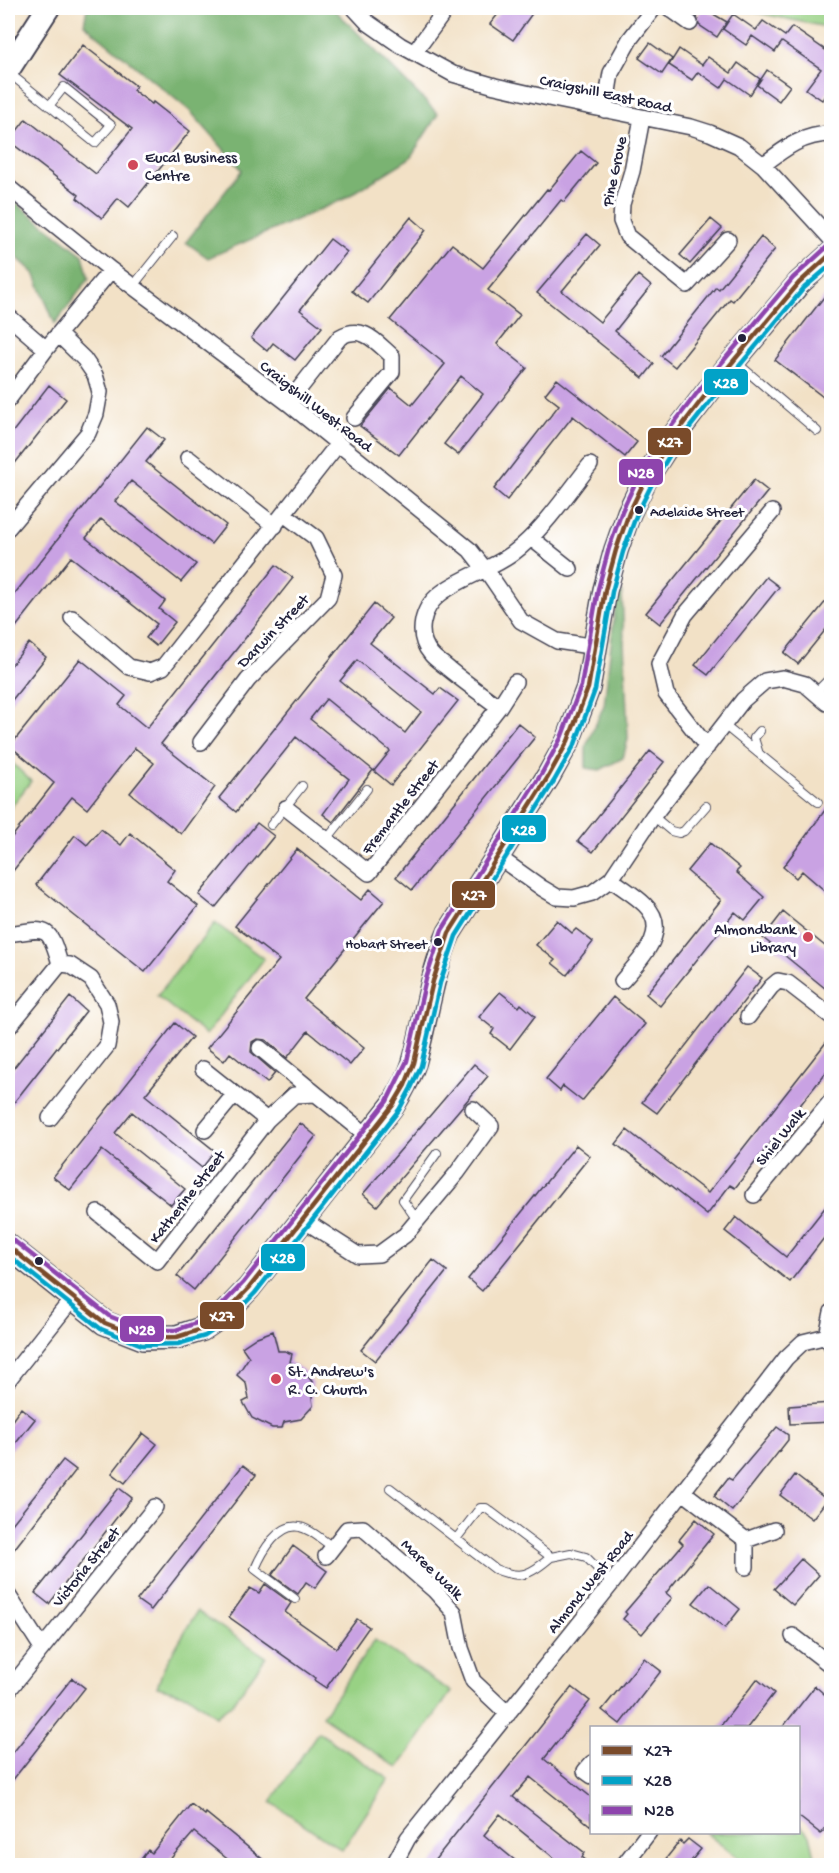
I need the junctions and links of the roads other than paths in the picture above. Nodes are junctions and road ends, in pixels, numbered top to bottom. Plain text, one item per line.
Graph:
1 (47, 8) edge
2 (354, 8) edge
3 (447, 8) edge
4 (654, 8) edge
5 (669, 8) edge
6 (690, 23) dead end
7 (414, 53) junction
8 (8, 71) edge
9 (49, 106) junction
10 (605, 110) junction
11 (642, 118) junction
12 (831, 134) edge
13 (763, 165) junction
14 (8, 187) edge
15 (173, 236) dead end
16 (728, 240) dead end
17 (831, 240) edge
18 (831, 253) edge
19 (111, 270) junction
20 (133, 286) junction
21 (8, 316) edge
22 (58, 334) junction
23 (46, 349) junction
24 (735, 361) junction
25 (8, 400) edge
26 (288, 403) junction
27 (354, 418) dead end
28 (817, 431) dead end
29 (338, 444) junction
30 (188, 458) dead end
31 (590, 465) dead end
32 (772, 512) dead end
33 (280, 520) junction
34 (8, 528) edge
35 (531, 538) junction
36 (570, 569) dead end
37 (486, 570) junction
38 (72, 618) dead end
39 (596, 647) junction
40 (831, 676) edge
41 (515, 682) dead end
42 (825, 701) edge
43 (499, 707) junction
44 (724, 725) junction
45 (760, 731) dead end
46 (201, 742) dead end
47 (707, 747) junction
48 (759, 752) junction
49 (302, 786) dead end
50 (367, 789) dead end
51 (818, 802) dead end
52 (706, 806) dead end
53 (286, 808) junction
54 (653, 816) junction
55 (271, 825) dead end
56 (327, 839) junction
57 (496, 856) junction
58 (611, 879) junction
59 (8, 933) edge
60 (60, 964) junction
61 (622, 981) dead end
62 (748, 1017) dead end
63 (831, 1017) edge
64 (8, 1028) edge
65 (260, 1048) dead end
66 (203, 1070) dead end
67 (316, 1094) junction
68 (234, 1095) junction
69 (831, 1100) edge
70 (473, 1109) dead end
71 (50, 1118) dead end
72 (267, 1120) junction
73 (205, 1130) dead end
74 (368, 1136) junction
75 (437, 1153) dead end
76 (754, 1195) dead end
77 (98, 1213) dead end
78 (302, 1219) junction
79 (417, 1220) junction
80 (8, 1246) edge
81 (73, 1298) junction
82 (831, 1312) edge
83 (829, 1341) edge
84 (8, 1380) edge
85 (390, 1488) dead end
86 (683, 1492) junction
87 (155, 1507) dead end
88 (774, 1530) dead end
89 (456, 1539) junction
90 (746, 1540) junction
91 (329, 1552) joint
92 (551, 1557) junction
93 (746, 1567) dead end
94 (612, 1583) junction
95 (8, 1595) edge
96 (295, 1599) dead end
97 (793, 1636) dead end
98 (42, 1648) junction
99 (831, 1666) edge
100 (8, 1691) edge
101 (508, 1714) junction
102 (648, 1834) edge
103 (393, 1866) edge
104 (623, 1866) edge

1 - 8 street
2 - 7 street, Craigshill East Road
3 - 7 street
4 - 10 street
5 - 6 street
7 - 10 street, Craigshill East Road
8 - 9 lane
9 - 9 lane
10 - 11 street, Craigshill East Road
11 - 13 street, Craigshill East Road
11 - 16 street, Pine Grove
12 - 13 street
13 - 17 street, Craigshill East Road
14 - 19 street, Craigshill West Road
15 - 20 lane
18 - 24 street
19 - 20 street, Craigshill West Road
19 - 22 street
20 - 26 street, Craigshill West Road
21 - 23 street
22 - 23 street
22 - 34 street
23 - 25 street
24 - 28 lane
24 - 39 street
26 - 27 street
26 - 29 street, Craigshill West Road
29 - 33 street
29 - 37 street, Craigshill West Road
30 - 33 street, Darwin Street
31 - 35 street
32 - 47 street
33 - 38 street
33 - 46 street, Darwin Street
35 - 36 street
35 - 37 street
37 - 39 street, Craigshill West Road
37 - 43 street
39 - 57 street
40 - 42 lane
41 - 43 street, Fremantle Street
42 - 44 street
43 - 56 street, Fremantle Street
44 - 47 street
44 - 48 lane
45 - 48 lane
47 - 54 street
48 - 51 lane
49 - 53 lane
50 - 56 lane
52 - 54 lane
53 - 55 lane
53 - 56 street, Fremantle Street
54 - 58 street
57 - 58 street
57 - 74 street
58 - 61 street
59 - 60 street
60 - 64 street
60 - 71 street
62 - 63 street
65 - 67 street
66 - 68 street
67 - 72 street, Katherine Street
67 - 74 street
68 - 72 street
68 - 73 street, Katherine Street
69 - 76 street, Shiel Walk
70 - 79 street
72 - 77 street, Katherine Street
74 - 78 street
75 - 79 lane
78 - 79 street
78 - 81 street
80 - 81 street
81 - 84 street
82 - 83 street, Almond West Road
83 - 86 street, Almond West Road
85 - 89 lane
86 - 90 street
86 - 94 street, Almond West Road
87 - 98 street, Victoria Street
88 - 90 street
89 - 92 lane
89 - 92 lane
90 - 93 street
91 - 96 lane
91 - 101 street, Maree Walk
92 - 94 lane
94 - 101 street, Almond West Road
95 - 98 street
97 - 99 street
98 - 100 street, Victoria Street
101 - 103 street, Almond West Road
102 - 104 street

